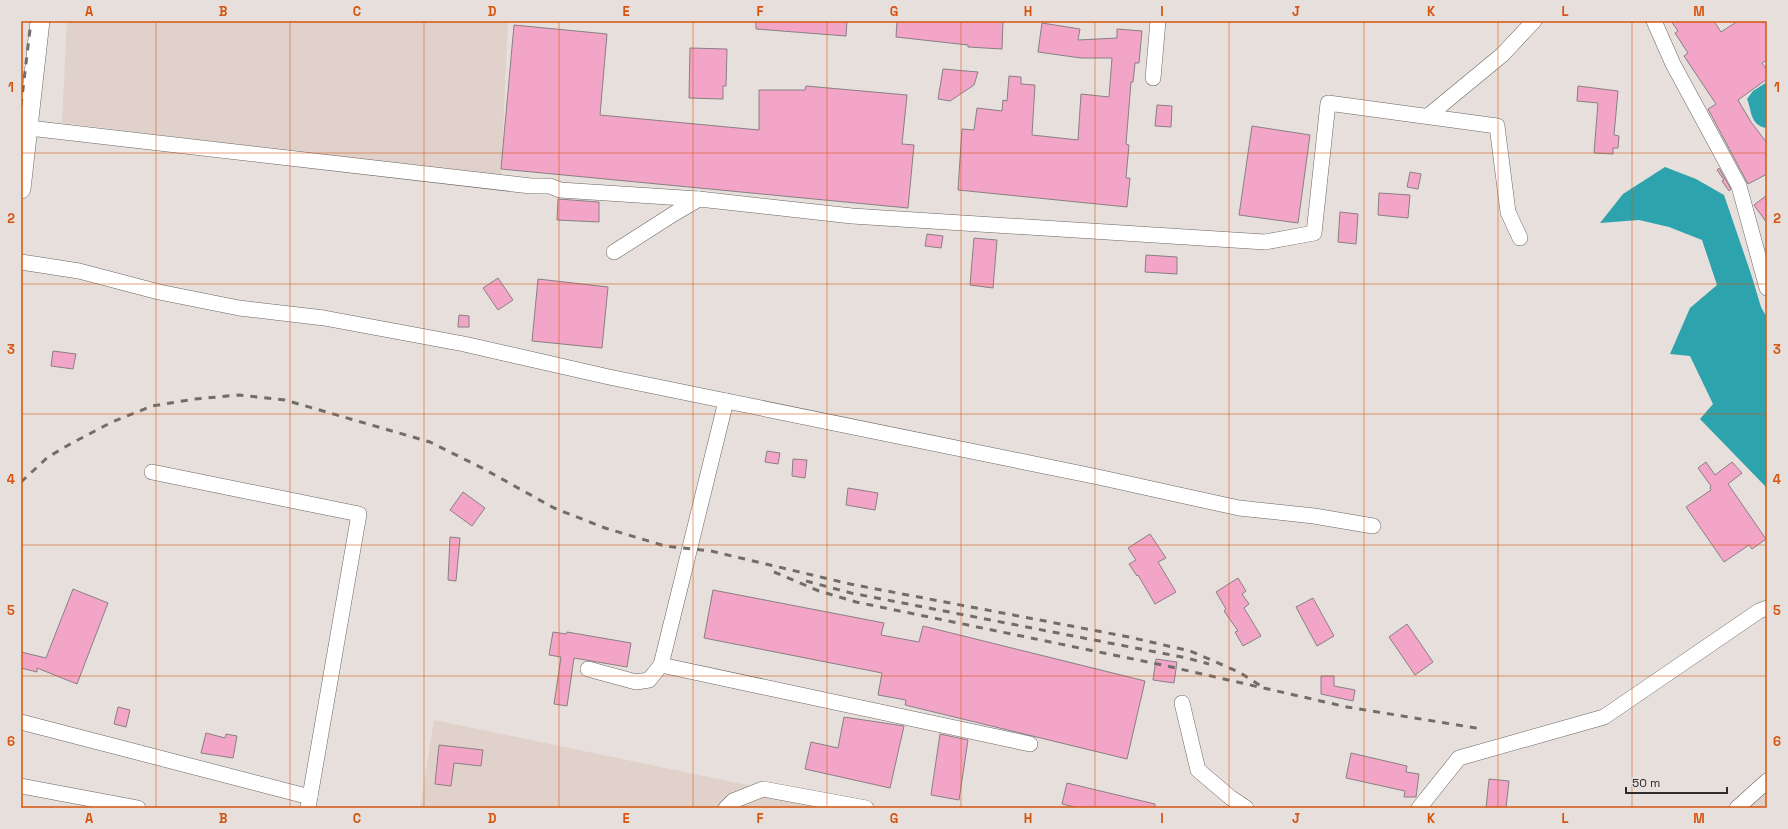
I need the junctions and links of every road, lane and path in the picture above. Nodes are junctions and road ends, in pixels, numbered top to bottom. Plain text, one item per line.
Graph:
1 (40, 21) edge
2 (1158, 21) edge
3 (1534, 21) edge
4 (1654, 21) edge
5 (1153, 78) dead end
6 (1428, 116) junction
7 (28, 128) junction
8 (21, 189) edge
9 (699, 200) junction
10 (1520, 238) dead end
11 (614, 252) dead end
12 (21, 262) edge
13 (1767, 288) edge
14 (726, 401) junction
15 (152, 472) dead end
16 (1373, 526) dead end
17 (1767, 608) edge
18 (661, 665) junction
19 (588, 669) dead end
20 (1182, 703) dead end
21 (21, 722) edge
22 (1030, 744) dead end
23 (1767, 781) edge
24 (21, 786) edge
25 (309, 802) edge
26 (138, 808) edge
27 (726, 808) edge
28 (866, 808) edge
29 (1246, 808) edge
30 (1419, 808) edge
31 (1737, 808) edge

1 - 7 main road
2 - 5 street
3 - 6 street
4 - 13 street
6 - 9 street
6 - 10 street
7 - 8 main road
7 - 9 street
9 - 11 street
12 - 14 street
14 - 16 street
14 - 18 street
15 - 25 street
17 - 30 street
18 - 19 street
18 - 22 street
20 - 29 street
21 - 25 street
23 - 31 street
24 - 26 street
27 - 28 street

